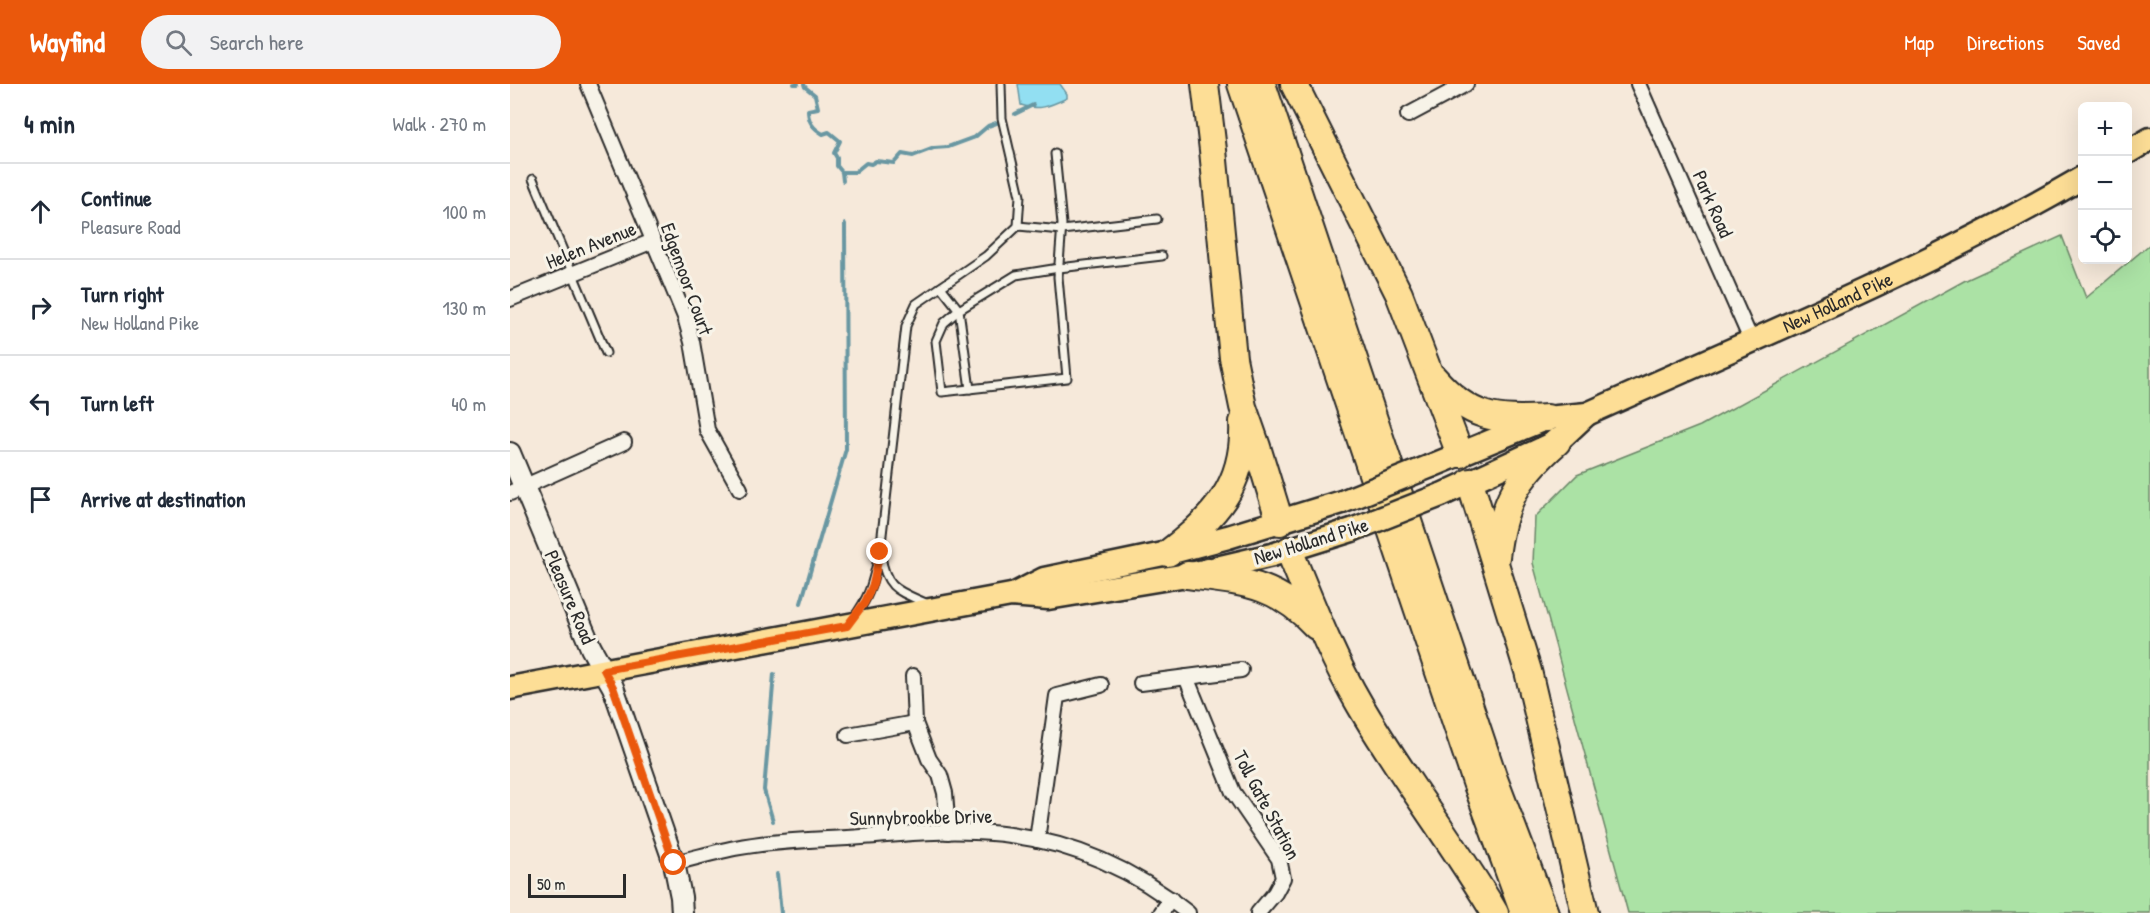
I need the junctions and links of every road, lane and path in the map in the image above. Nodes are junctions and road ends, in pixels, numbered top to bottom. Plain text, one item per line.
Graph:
1 (588, 84) edge
2 (1001, 84) edge
3 (1205, 84) edge
4 (1241, 84) edge
5 (1262, 84) edge
6 (1294, 84) edge
7 (1466, 84) edge
8 (1638, 84) edge
9 (1408, 115) dead end
10 (2150, 139) edge
11 (2132, 149) edge
12 (1055, 154) dead end
13 (533, 179) dead end
14 (2078, 180) edge
15 (1157, 219) dead end
16 (1018, 226) junction
17 (1062, 230) junction
18 (653, 241) junction
19 (1162, 256) dead end
20 (1059, 268) junction
21 (573, 273) junction
22 (941, 287) junction
23 (510, 299) edge
24 (959, 310) junction
25 (1751, 340) junction
26 (606, 353) dead end
27 (1430, 374) junction
28 (970, 389) junction
29 (1243, 407) junction
30 (1587, 414) junction
31 (1547, 418) junction
32 (624, 442) dead end
33 (1557, 442) junction
34 (510, 453) edge
35 (1460, 454) junction
36 (1470, 482) junction
37 (740, 489) dead end
38 (517, 490) edge
39 (1280, 522) junction
40 (1289, 550) junction
41 (880, 552) junction
42 (1168, 553) junction
43 (1496, 563) junction
44 (1187, 575) junction
45 (1011, 595) junction
46 (939, 608) junction
47 (847, 626) junction
48 (1323, 633) junction
49 (604, 670) junction
50 (1241, 670) dead end
51 (913, 676) dead end
52 (1186, 677) junction
53 (1142, 683) dead end
54 (1101, 685) dead end
55 (510, 688) edge
56 (915, 723) junction
57 (848, 735) dead end
58 (948, 832) junction
59 (1037, 840) junction
60 (674, 863) junction
61 (1171, 899) junction
62 (682, 913) edge
63 (1161, 913) edge
64 (1188, 913) edge
65 (1258, 913) edge
66 (1495, 913) edge
67 (1524, 913) edge
68 (1545, 913) edge
69 (1585, 913) edge

1 - 18 street, Edgemoor Court
2 - 16 lane
3 - 29 highway
4 - 67 highway
5 - 68 highway
6 - 27 highway
7 - 9 street
8 - 25 street, Park Road
10 - 11 main road
12 - 17 lane
13 - 21 lane
14 - 25 main road, New Holland Pike
15 - 17 lane
16 - 17 lane
16 - 22 lane
17 - 20 lane
18 - 21 street, Helen Avenue
18 - 37 street, Edgemoor Court
19 - 20 lane
20 - 24 lane
20 - 28 lane
21 - 23 street, Helen Avenue
21 - 26 lane
22 - 24 lane
22 - 41 lane
24 - 28 lane
24 - 28 lane
25 - 30 main road, New Holland Pike
27 - 31 highway
27 - 35 highway
29 - 39 highway
29 - 42 highway
30 - 31 main road, New Holland Pike
30 - 33 main road, New Holland Pike
31 - 35 main road, New Holland Pike
32 - 38 street
33 - 36 main road, New Holland Pike
33 - 43 highway
34 - 38 street, Pleasure Road
35 - 36 main road
35 - 39 main road, New Holland Pike, bridge
36 - 40 main road, New Holland Pike, bridge
36 - 43 highway
38 - 49 street, Pleasure Road
39 - 40 main road
39 - 42 main road, New Holland Pike
40 - 44 main road, New Holland Pike
40 - 48 highway
41 - 46 lane
41 - 47 lane
42 - 45 main road, New Holland Pike
43 - 69 highway
44 - 45 main road, New Holland Pike
44 - 48 highway
45 - 46 main road, New Holland Pike
46 - 47 main road, New Holland Pike
47 - 49 main road, New Holland Pike
48 - 66 highway
49 - 55 main road, New Holland Pike
49 - 60 street, Pleasure Road
50 - 52 street
51 - 56 street
52 - 53 street
52 - 65 street, Toll Gate Station
54 - 59 street
56 - 57 street
56 - 58 street
58 - 59 street, Sunnybrookbe Drive
58 - 60 street, Sunnybrookbe Drive
59 - 61 street, Sunnybrookbe Drive
60 - 62 street, Pleasure Road
61 - 63 street
61 - 64 street, Sunnybrookbe Drive

